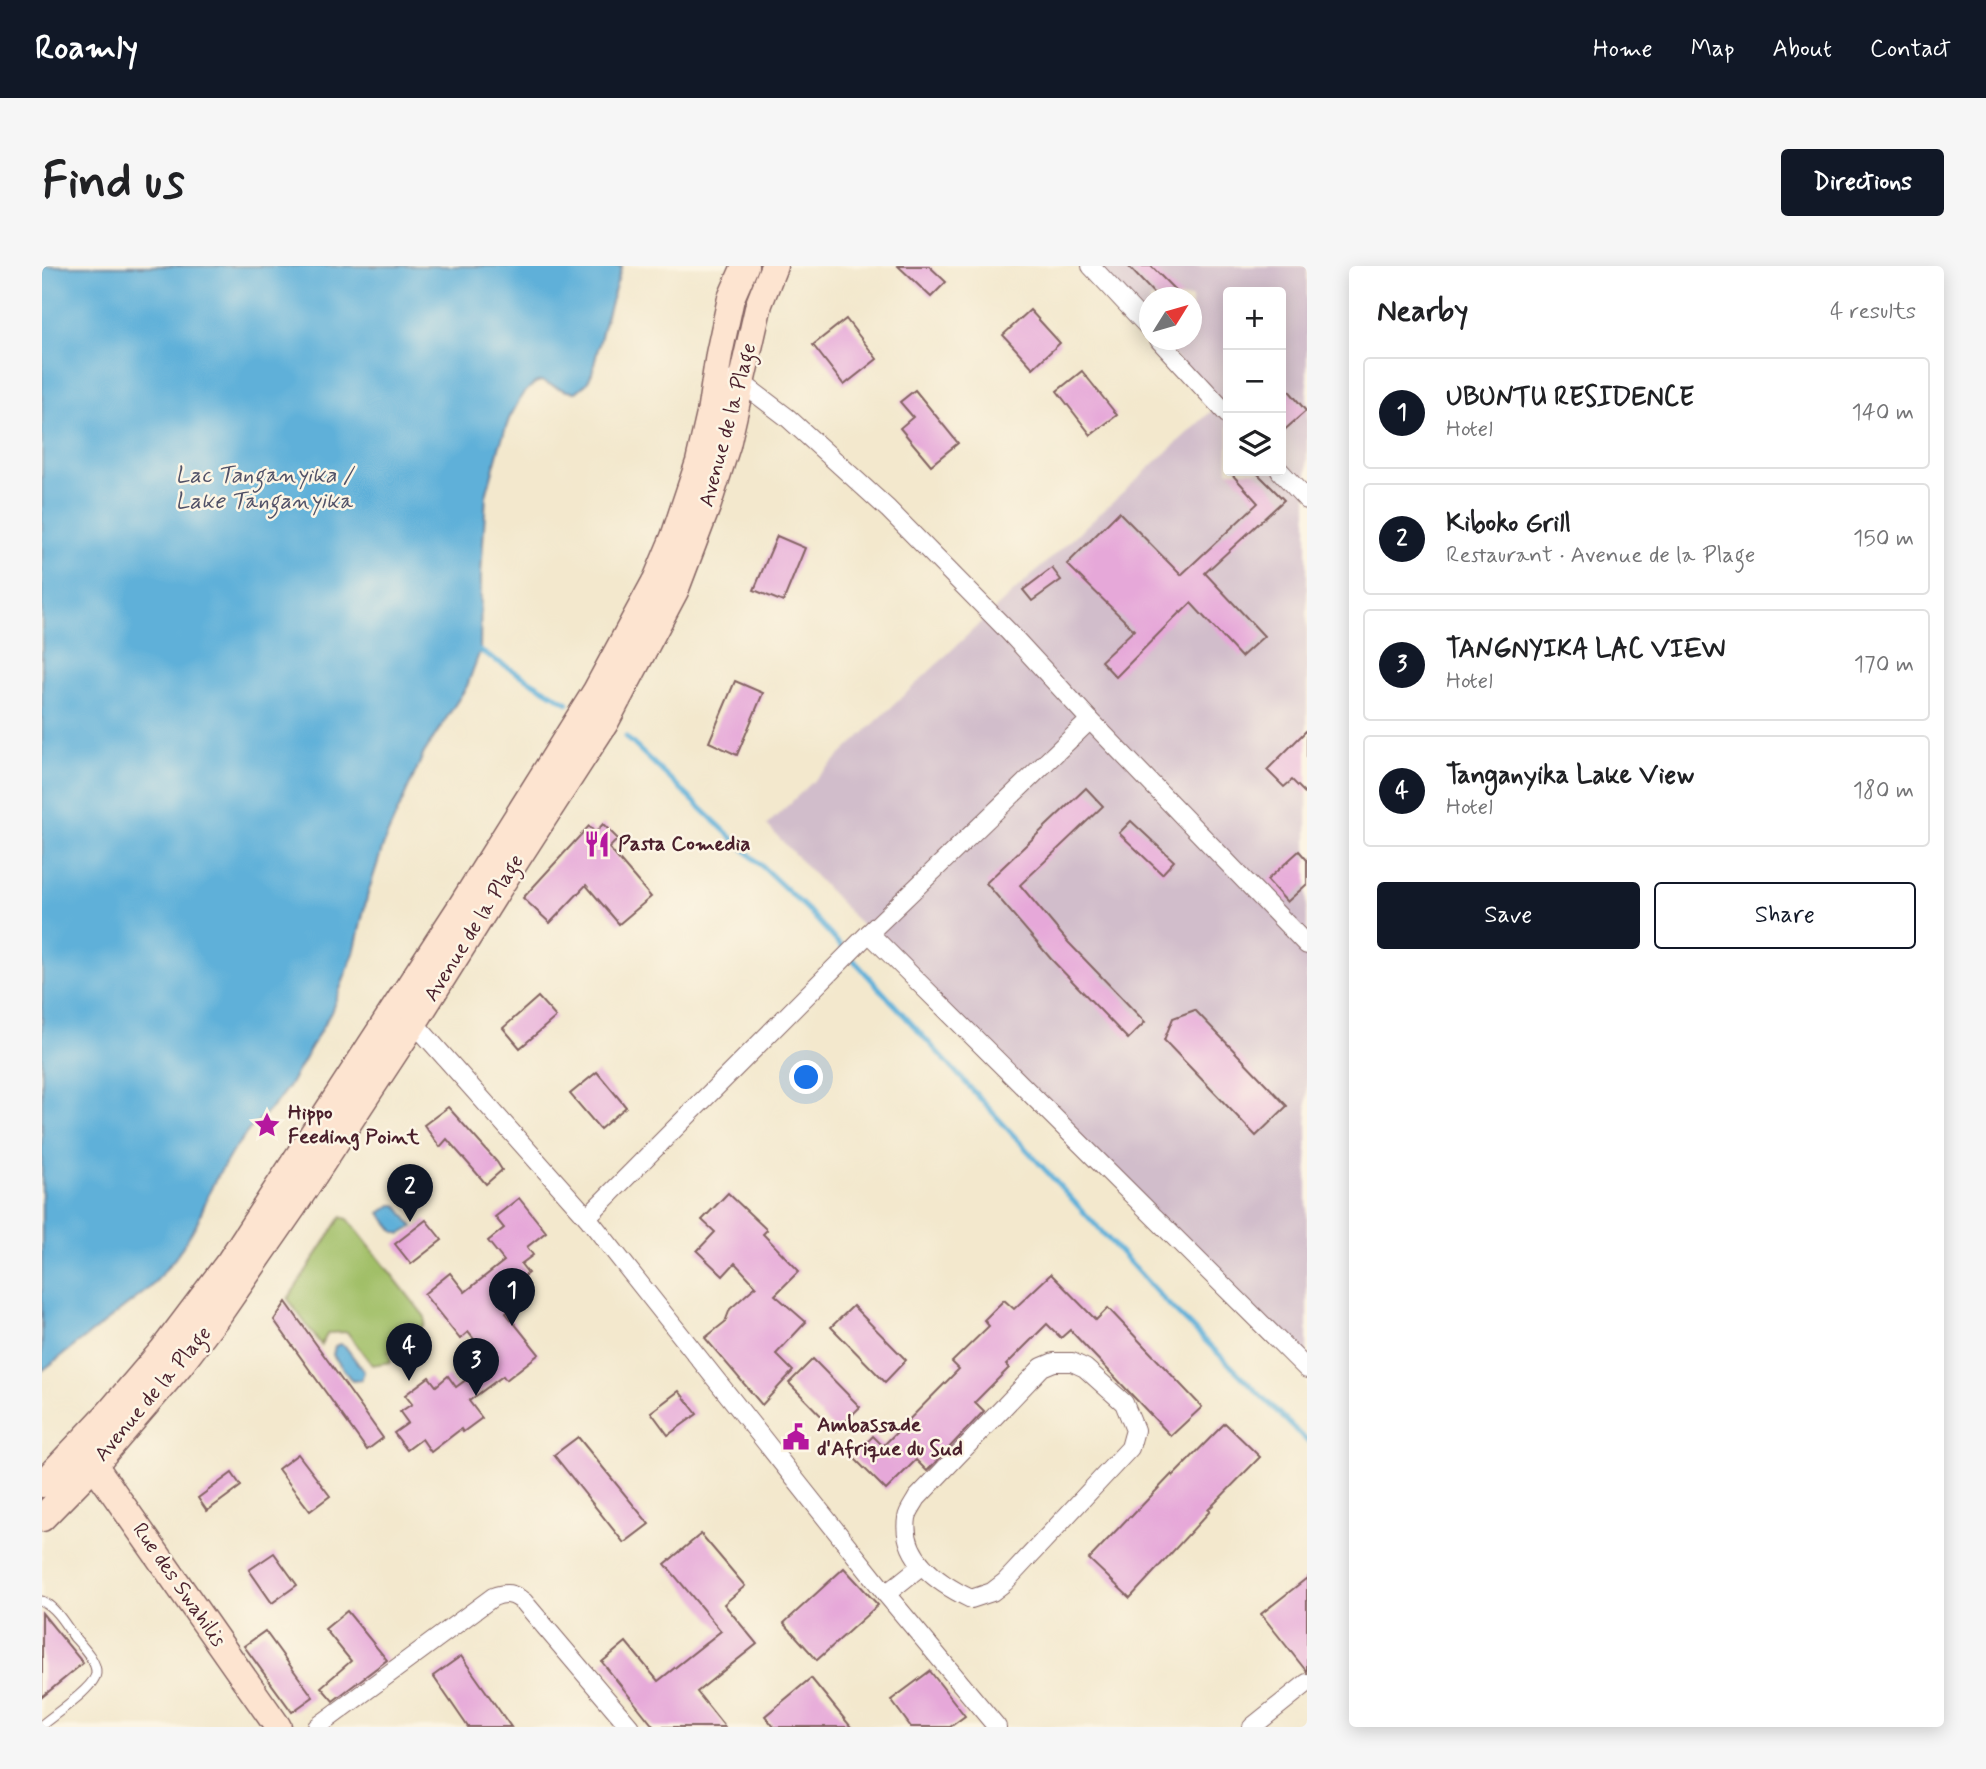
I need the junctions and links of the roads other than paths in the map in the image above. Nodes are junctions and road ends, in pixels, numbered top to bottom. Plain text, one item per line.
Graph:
1 (745, 266) edge
2 (774, 266) edge
3 (1091, 266) edge
4 (1139, 317) edge
5 (1168, 350) edge
6 (717, 374) junction
7 (742, 383) junction
8 (1226, 413) edge
9 (1285, 476) edge
10 (1307, 500) edge
11 (1090, 720) junction
12 (864, 939) junction
13 (1307, 945) edge
14 (406, 1013) junction
15 (587, 1217) junction
16 (1307, 1369) edge
17 (87, 1455) junction
18 (42, 1484) edge
19 (42, 1518) edge
20 (921, 1566) junction
21 (886, 1594) junction
22 (42, 1601) edge
23 (1307, 1683) edge
24 (42, 1725) edge
25 (278, 1727) edge
26 (317, 1727) edge
27 (630, 1727) edge
28 (997, 1727) edge
29 (1252, 1727) edge

1 - 6 main road, Avenue de la Plage
2 - 7 main road, Avenue de la Plage
3 - 4 street
5 - 8 street
6 - 7 street
6 - 14 main road, Avenue de la Plage
7 - 11 street
7 - 14 main road, Avenue de la Plage
9 - 10 street
11 - 12 street
11 - 13 street
12 - 15 street
12 - 16 street
14 - 15 street
14 - 17 main road, Avenue de la Plage
15 - 21 street
17 - 18 main road, Avenue de la Plage
17 - 19 main road, Avenue de la Plage
17 - 25 main road, Rue des Swahilis
20 - 20 street
20 - 21 street
21 - 28 street
22 - 24 lane
23 - 29 street
26 - 27 street

